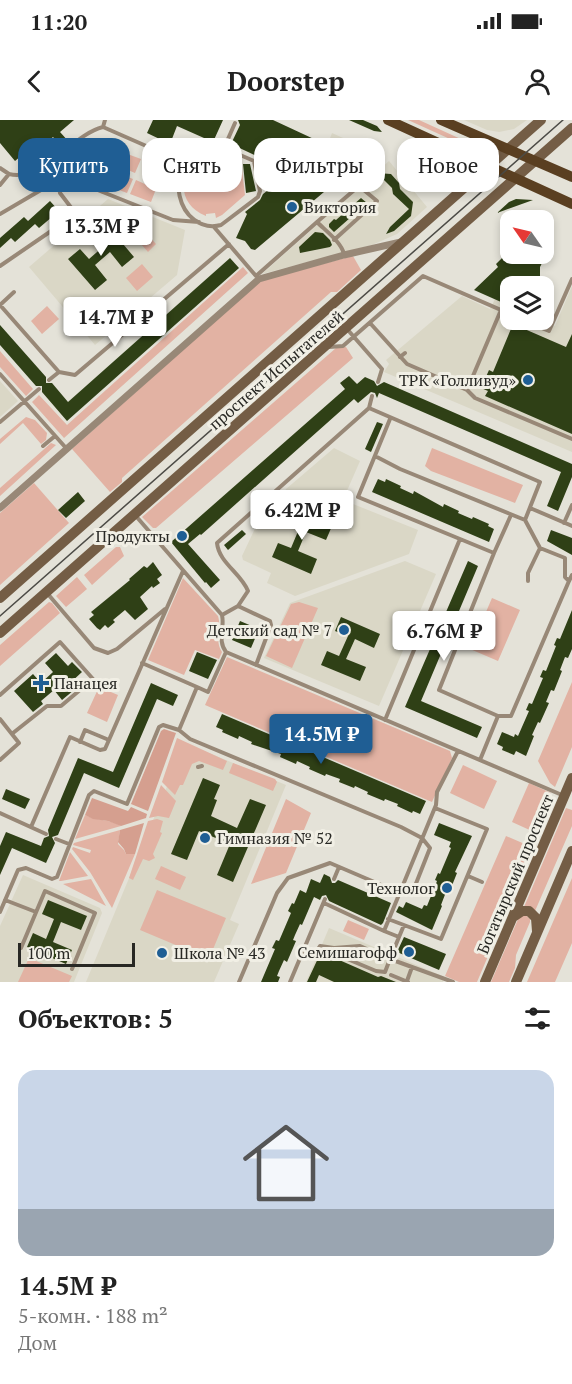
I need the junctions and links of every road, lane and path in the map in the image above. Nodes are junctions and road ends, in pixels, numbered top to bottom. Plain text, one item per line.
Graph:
1 (105, 120) edge
2 (388, 120) edge
3 (441, 120) edge
4 (541, 120) edge
5 (235, 123) dead end
6 (104, 128) junction
7 (572, 129) edge
8 (83, 138) edge
9 (228, 138) edge
10 (428, 138) edge
11 (142, 144) edge
12 (508, 149) junction
13 (242, 156) edge
14 (499, 157) edge
15 (536, 161) junction
16 (0, 168) edge
17 (499, 170) edge
18 (9, 174) junction
19 (18, 175) edge
20 (572, 177) edge
21 (516, 178) junction
22 (0, 185) edge
23 (38, 192) edge
24 (60, 192) edge
25 (103, 192) edge
26 (179, 192) edge
27 (460, 192) edge
28 (572, 204) edge
29 (0, 214) edge
30 (200, 222) junction
31 (317, 222) junction
32 (214, 226) junction
33 (334, 240) junction
34 (404, 241) junction
35 (229, 244) junction
36 (344, 255) junction
37 (0, 266) edge
38 (258, 278) junction
39 (572, 279) edge
40 (14, 292) dead end
41 (0, 305) edge
42 (500, 310) edge
43 (500, 312) edge
44 (554, 320) edge
45 (370, 323) junction
46 (350, 332) junction
47 (405, 353) dead end
48 (400, 357) junction
49 (59, 372) junction
50 (0, 374) edge
51 (49, 380) dead end
52 (378, 382) dead end
53 (39, 389) dead end
54 (467, 390) junction
55 (372, 396) dead end
56 (25, 401) junction
57 (369, 408) junction
58 (390, 419) junction
59 (0, 422) edge
60 (55, 436) junction
61 (572, 439) edge
62 (43, 446) dead end
63 (67, 449) junction
64 (375, 456) junction
65 (572, 505) edge
66 (0, 508) edge
67 (530, 508) junction
68 (135, 514) junction
69 (511, 515) junction
70 (525, 520) junction
71 (564, 523) junction
72 (572, 526) edge
73 (460, 539) junction
74 (540, 548) junction
75 (494, 553) junction
76 (183, 571) junction
77 (572, 575) edge
78 (528, 581) dead end
79 (569, 582) junction
80 (46, 592) junction
81 (0, 598) edge
82 (168, 606) junction
83 (238, 606) junction
84 (222, 615) junction
85 (0, 633) edge
86 (226, 652) junction
87 (142, 663) junction
88 (256, 665) junction
89 (197, 687) junction
90 (0, 695) edge
91 (498, 716) junction
92 (0, 719) edge
93 (385, 720) junction
94 (179, 730) junction
95 (13, 733) junction
96 (109, 740) junction
97 (80, 742) junction
98 (458, 751) junction
99 (0, 760) edge
100 (480, 760) junction
101 (572, 778) edge
102 (564, 796) junction
103 (435, 808) junction
104 (0, 813) edge
105 (31, 827) junction
106 (46, 834) dead end
107 (422, 838) junction
108 (56, 839) dead end
109 (69, 844) junction
110 (572, 851) edge
111 (339, 867) junction
112 (468, 876) junction
113 (334, 879) dead end
114 (482, 882) dead end
115 (400, 893) junction
116 (5, 900) junction
117 (0, 912) edge
118 (36, 912) junction
119 (388, 919) junction
120 (509, 923) junction
121 (404, 925) junction
122 (384, 930) junction
123 (537, 934) junction
124 (399, 937) junction
125 (21, 948) dead end
126 (349, 948) junction
127 (316, 952) dead end
128 (390, 959) junction
129 (412, 968) junction
130 (72, 969) dead end
131 (391, 975) dead end
132 (239, 982) edge
133 (290, 982) edge
134 (407, 982) edge
135 (453, 982) edge
136 (485, 982) edge
137 (516, 982) edge

1 - 6 lane
2 - 10 main road
3 - 12 main road
4 - 12 main road, проспект Испытателей
5 - 9 lane
6 - 8 lane
6 - 11 lane
7 - 15 main road, проспект Испытателей
12 - 14 main road, проспект Испытателей
12 - 15 main road
13 - 32 lane
15 - 20 main road
15 - 21 main road, проспект Испытателей
16 - 18 lane
17 - 21 main road
18 - 19 lane
18 - 22 lane
21 - 28 main road
21 - 46 main road, проспект Испытателей
23 - 29 lane
24 - 37 lane
25 - 30 lane
26 - 30 lane
27 - 34 main road, проспект Испытателей
30 - 32 lane
31 - 33 lane
31 - 33 lane
31 - 38 lane
32 - 35 lane
33 - 36 lane
34 - 36 street
34 - 81 main road, проспект Испытателей
35 - 38 lane
35 - 49 lane
36 - 38 street
38 - 63 street
39 - 44 lane
40 - 41 lane
41 - 49 lane
42 - 45 lane
43 - 54 lane
45 - 46 lane
45 - 48 lane
46 - 52 lane
46 - 68 main road, проспект Испытателей
47 - 48 lane
48 - 54 lane
49 - 51 lane
50 - 56 lane
53 - 56 lane
54 - 61 lane
55 - 57 lane
56 - 59 lane
56 - 60 lane
57 - 58 lane
57 - 83 lane
58 - 64 lane
58 - 67 lane
60 - 62 lane
60 - 63 lane
63 - 66 street
64 - 69 lane
64 - 73 lane
65 - 71 lane
67 - 70 lane
67 - 71 lane
68 - 76 lane
68 - 80 main road, проспект Испытателей
69 - 70 lane
69 - 75 lane
70 - 74 lane
71 - 72 lane
73 - 75 lane
73 - 93 lane
74 - 78 lane
74 - 79 lane
75 - 91 lane
76 - 82 lane
76 - 84 lane
77 - 79 lane
79 - 91 lane
80 - 82 lane
80 - 85 main road, проспект Испытателей
82 - 87 lane
83 - 84 lane
83 - 88 lane
84 - 86 lane
86 - 88 lane
86 - 89 lane
87 - 89 lane
87 - 96 lane
88 - 93 lane
89 - 94 lane
90 - 95 lane
91 - 100 lane
92 - 95 lane
93 - 98 lane
94 - 107 lane
94 - 109 lane
95 - 99 lane
96 - 97 lane
96 - 97 lane
97 - 105 lane
98 - 100 lane
98 - 103 lane
100 - 102 lane
101 - 102 main road, Богатырский проспект
102 - 120 main road, Богатырский проспект
103 - 107 lane
103 - 112 lane
104 - 105 lane
105 - 106 lane
107 - 115 lane
107 - 115 lane
108 - 109 lane
109 - 116 lane
110 - 123 main road
111 - 113 lane
111 - 115 lane
111 - 132 lane
112 - 114 lane
112 - 121 lane
115 - 119 lane
116 - 117 lane
116 - 118 lane
118 - 125 lane
118 - 130 lane
119 - 121 lane
119 - 122 lane
120 - 123 main road
120 - 136 main road, Богатырский проспект
121 - 124 lane
122 - 124 lane
122 - 133 lane
123 - 137 main road
124 - 128 lane
126 - 127 lane
126 - 128 lane
126 - 128 lane
128 - 129 lane
129 - 134 lane
129 - 135 lane
131 - 134 lane

